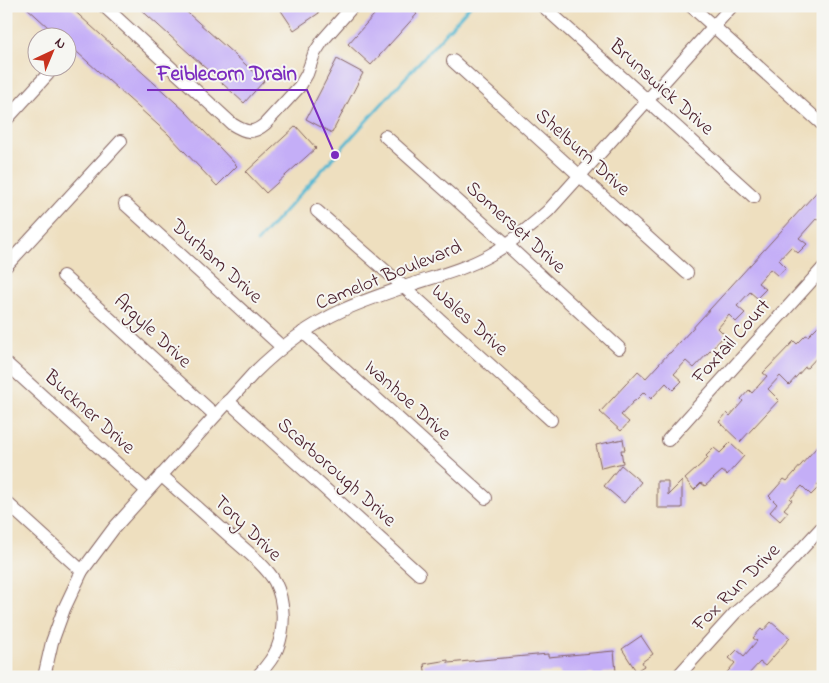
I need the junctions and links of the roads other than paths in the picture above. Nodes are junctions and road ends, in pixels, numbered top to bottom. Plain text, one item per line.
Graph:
1 (104, 6) edge
2 (543, 6) edge
3 (691, 6) edge
4 (732, 6) edge
5 (346, 9) edge
6 (713, 27) junction
7 (453, 61) dead end
8 (44, 78) edge
9 (646, 100) junction
10 (6, 120) edge
11 (823, 125) edge
12 (385, 136) dead end
13 (121, 141) dead end
14 (580, 176) junction
15 (754, 197) dead end
16 (125, 204) dead end
17 (317, 211) dead end
18 (506, 244) junction
19 (6, 266) edge
20 (823, 269) edge
21 (687, 273) dead end
22 (63, 276) dead end
23 (404, 287) junction
24 (303, 332) junction
25 (282, 348) junction
26 (619, 348) dead end
27 (6, 363) edge
28 (228, 401) junction
29 (215, 415) junction
30 (551, 420) dead end
31 (668, 440) dead end
32 (162, 475) junction
33 (147, 491) junction
34 (486, 498) dead end
35 (6, 502) edge
36 (823, 526) edge
37 (82, 571) junction
38 (419, 574) dead end
39 (44, 677) edge
40 (257, 677) edge
41 (677, 677) edge

1 - 5 street
2 - 9 street, Brunswick Drive
3 - 6 street
4 - 6 street, Camelot Boulevard
6 - 9 street, Camelot Boulevard
6 - 11 street
7 - 14 street, Shelburn Drive
8 - 10 street
9 - 14 street, Camelot Boulevard
9 - 15 street, Brunswick Drive
12 - 18 street, Somerset Drive
13 - 19 street
14 - 18 street, Camelot Boulevard
14 - 21 street, Shelburn Drive
16 - 25 street, Durham Drive
17 - 23 street, Wales Drive
18 - 23 street, Camelot Boulevard
18 - 26 street, Somerset Drive
20 - 31 street, Foxtail Court
22 - 29 street, Argyle Drive
23 - 24 street, Camelot Boulevard
23 - 30 street, Wales Drive
24 - 25 street, Camelot Boulevard
24 - 34 street, Ivanhoe Drive
25 - 28 street, Camelot Boulevard
27 - 33 street, Buckner Drive
28 - 29 street, Camelot Boulevard
28 - 38 street, Scarborough Drive
29 - 32 street, Camelot Boulevard
32 - 33 street, Camelot Boulevard
32 - 40 street, Tory Drive
33 - 37 street, Camelot Boulevard
35 - 37 street
36 - 41 street, Fox Run Drive
37 - 39 street, Camelot Boulevard

